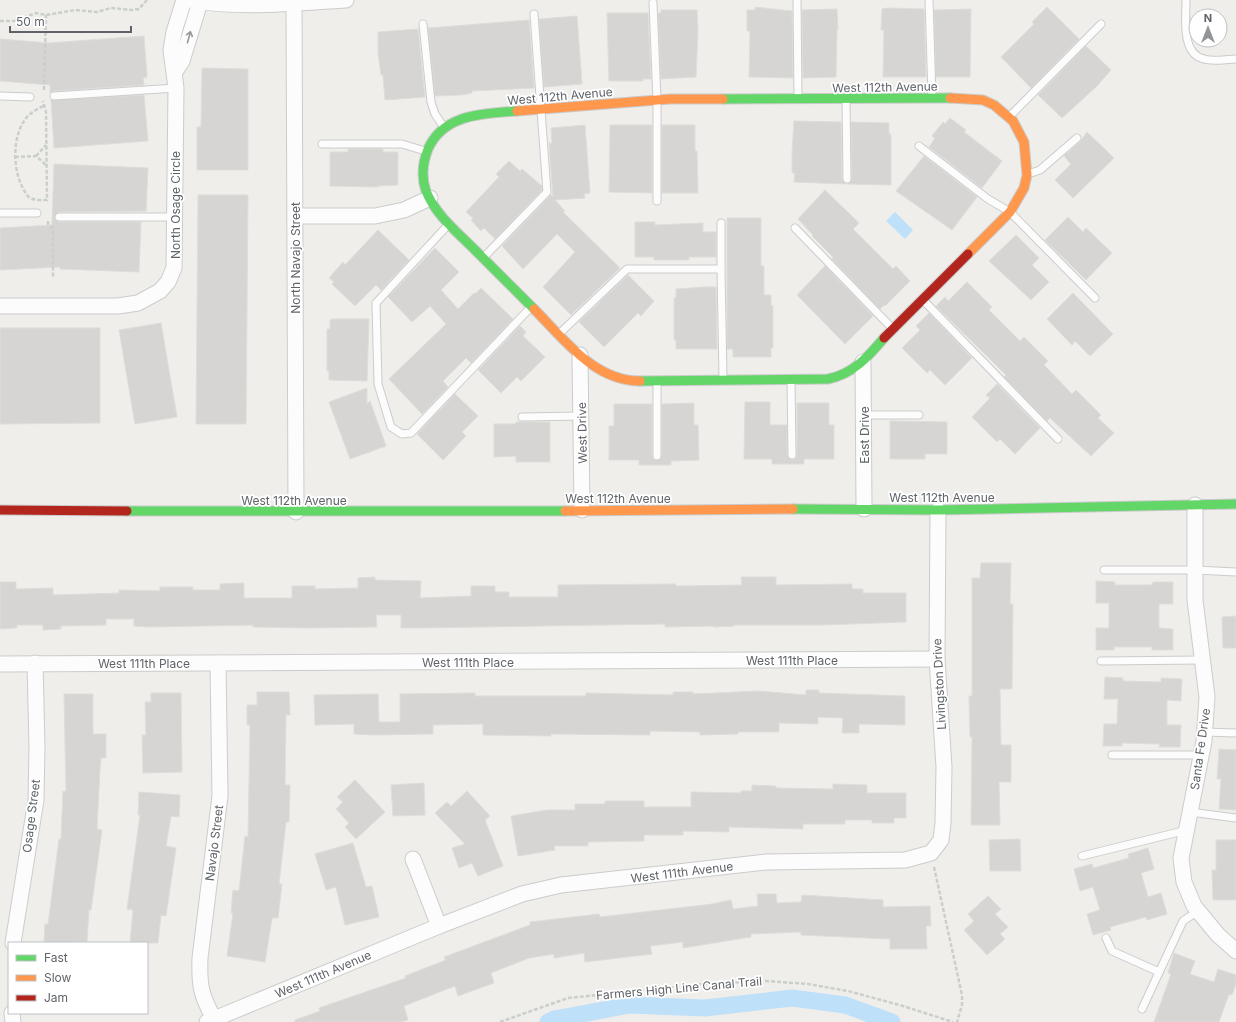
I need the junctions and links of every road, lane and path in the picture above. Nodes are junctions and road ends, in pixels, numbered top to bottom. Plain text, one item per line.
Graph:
1 (147, 0) edge
2 (184, 0) edge
3 (346, 0) edge
4 (797, 0) edge
5 (929, 0) edge
6 (1186, 0) edge
7 (195, 1) edge
8 (296, 1) edge
9 (653, 3) dead end
10 (534, 14) dead end
11 (46, 15) junction
12 (0, 21) edge
13 (423, 24) dead end
14 (1101, 24) dead end
15 (1236, 59) edge
16 (175, 72) junction
17 (176, 88) junction
18 (44, 91) dead end
19 (0, 96) edge
20 (54, 96) dead end
21 (30, 97) dead end
22 (43, 98) dead end
23 (932, 98) junction
24 (846, 99) junction
25 (657, 100) junction
26 (798, 100) junction
27 (43, 106) junction
28 (542, 110) junction
29 (1009, 117) junction
30 (444, 128) junction
31 (1077, 138) dead end
32 (322, 144) dead end
33 (46, 145) junction
34 (919, 146) dead end
35 (427, 152) junction
36 (36, 156) junction
37 (15, 157) junction
38 (46, 166) junction
39 (1027, 175) junction
40 (846, 179) dead end
41 (430, 198) junction
42 (47, 200) junction
43 (657, 201) dead end
44 (47, 208) dead end
45 (1010, 212) junction
46 (0, 213) edge
47 (37, 213) dead end
48 (48, 216) dead end
49 (295, 216) junction
50 (59, 217) dead end
51 (175, 217) junction
52 (720, 223) dead end
53 (448, 224) junction
54 (795, 228) dead end
55 (483, 258) junction
56 (721, 269) junction
57 (53, 278) dead end
58 (1095, 298) dead end
59 (923, 300) junction
60 (0, 306) edge
61 (531, 306) junction
62 (892, 328) junction
63 (559, 334) junction
64 (580, 355) junction
65 (864, 362) junction
66 (723, 380) junction
67 (791, 380) junction
68 (656, 381) junction
69 (864, 415) junction
70 (920, 415) dead end
71 (582, 416) junction
72 (522, 417) dead end
73 (1058, 439) dead end
74 (792, 455) dead end
75 (657, 456) dead end
76 (1236, 504) edge
77 (1195, 505) junction
78 (864, 509) junction
79 (0, 510) edge
80 (582, 510) junction
81 (938, 510) junction
82 (296, 512) junction
83 (1104, 570) dead end
84 (1195, 570) junction
85 (1236, 572) edge
86 (937, 659) junction
87 (1202, 660) junction
88 (1101, 661) dead end
89 (35, 663) junction
90 (218, 663) junction
91 (0, 664) edge
92 (1204, 732) junction
93 (1236, 733) edge
94 (1112, 755) dead end
95 (1201, 755) junction
96 (1190, 812) junction
97 (1236, 818) edge
98 (1187, 829) junction
99 (931, 853) junction
100 (1082, 856) dead end
101 (413, 859) dead end
102 (1198, 911) junction
103 (439, 926) junction
104 (1106, 938) dead end
105 (13, 942) edge
106 (1236, 951) edge
107 (1159, 972) junction
108 (1142, 1009) dead end
109 (211, 1021) edge
110 (500, 1022) edge
111 (953, 1022) edge
112 (957, 1022) edge

1 - 11 path
2 - 16 street, North Osage Circle
3 - 8 street
4 - 26 lane
5 - 23 lane
6 - 15 lane
7 - 8 street
16 -> 7 street
8 - 49 street, North Navajo Street
9 - 25 lane
10 - 28 lane
11 - 12 path
11 - 18 path
13 - 30 lane
14 - 29 lane
16 - 17 street, North Osage Circle
17 - 20 lane
17 - 51 street, North Osage Circle
19 - 21 lane
22 - 27 path
23 - 24 street, West 112th Avenue
23 - 29 street, West 112th Avenue
24 - 26 street, West 112th Avenue
24 - 40 lane
25 - 26 street, West 112th Avenue
25 - 28 street, West 112th Avenue
25 - 43 lane
27 - 33 path
27 - 37 path
28 - 30 street, West 112th Avenue
28 - 55 lane
29 - 39 street, West 112th Avenue
30 - 35 street, West 112th Avenue
31 - 39 lane
32 - 35 lane
33 - 36 path
33 - 38 path
34 - 45 lane
35 - 41 street, West 112th Avenue
36 - 37 path
36 - 38 path
37 - 42 path
38 - 42 path
39 - 45 street, West 112th Avenue
41 - 49 street
41 - 53 street, West 112th Avenue
42 - 44 path
45 - 58 lane
45 - 59 street, West 112th Avenue
46 - 47 lane
48 - 57 path
49 - 82 street, North Navajo Street
50 - 51 lane
51 - 60 street, North Osage Circle
52 - 56 lane
53 - 55 street, West 112th Avenue
53 - 61 lane
54 - 62 lane
55 - 61 street, West 112th Avenue
56 - 63 lane
56 - 66 lane
59 - 62 street, West 112th Avenue
59 - 73 lane
61 - 63 street, West 112th Avenue
62 - 65 street, West 112th Avenue
63 - 64 street, West 112th Avenue
64 - 68 street, West 112th Avenue
64 - 71 street, West Drive
65 - 67 street, West 112th Avenue
65 - 69 street, East Drive
66 - 67 street, West 112th Avenue
66 - 68 street, West 112th Avenue
67 - 74 lane
68 - 75 lane
69 - 70 lane
69 - 78 street, East Drive
71 - 72 lane
71 - 80 street, West Drive
76 - 77 street, West 112th Avenue
77 - 81 street, West 112th Avenue
77 - 84 street, Santa Fe Drive
78 - 80 street, West 112th Avenue
78 - 81 street, West 112th Avenue
79 - 82 street, West 112th Avenue
80 - 82 street, West 112th Avenue
81 - 86 street, Livingston Drive
83 - 84 lane
84 - 85 lane
84 - 87 street, Santa Fe Drive
86 - 90 street, West 111th Place
86 - 99 street, Livingston Drive
87 - 88 lane
87 - 92 street, Santa Fe Drive
89 - 90 street, West 111th Place
89 - 91 street, West 111th Place
89 - 105 street, Osage Street
90 - 109 street, Navajo Street
92 - 93 lane
92 - 95 street, Santa Fe Drive
94 - 95 lane
95 - 96 street, Santa Fe Drive
96 - 97 lane
96 - 98 street, Santa Fe Drive
98 - 100 lane
98 - 102 street, Santa Fe Drive
99 - 103 street, West 111th Avenue
99 - 112 path
101 - 103 street
102 - 106 street, Santa Fe Drive
102 - 107 lane
103 - 109 street, West 111th Avenue
104 - 107 lane
107 - 108 lane
110 - 111 path, Farmers High Line Canal Trail

